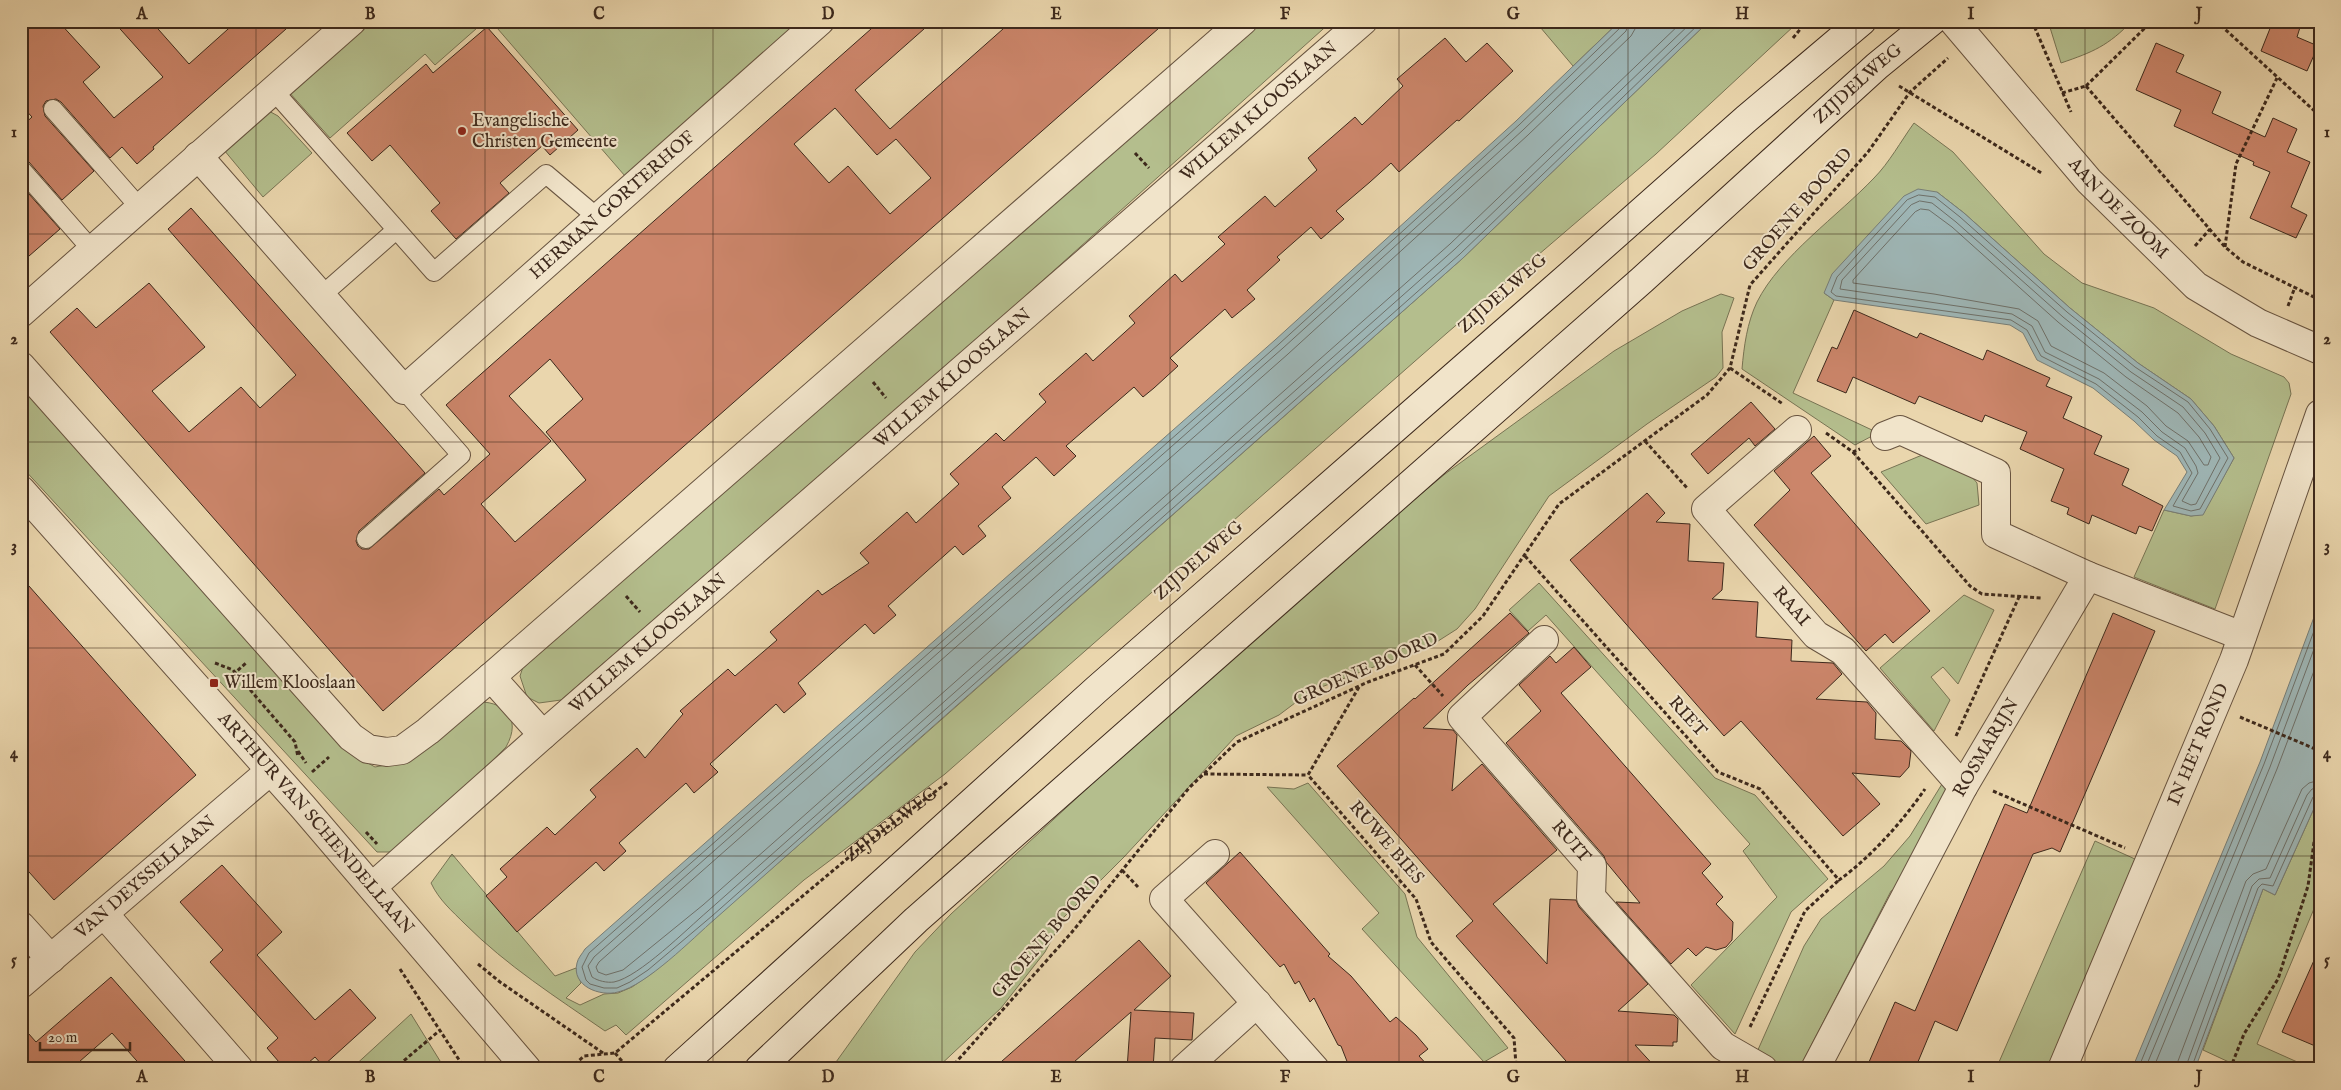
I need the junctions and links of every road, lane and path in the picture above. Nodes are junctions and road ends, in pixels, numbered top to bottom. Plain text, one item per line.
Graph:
1 (352, 21) edge
2 (820, 21) edge
3 (1243, 21) edge
4 (1363, 21) edge
5 (1807, 21) edge
6 (1862, 21) edge
7 (1932, 21) edge
8 (1954, 21) edge
9 (2032, 21) edge
10 (2152, 21) edge
11 (2216, 21) edge
12 (1789, 42) dead end
13 (2278, 78) junction
14 (2086, 86) junction
15 (273, 90) junction
16 (2062, 92) junction
17 (53, 109) dead end
18 (2319, 114) edge
19 (2075, 120) dead end
20 (1116, 132) junction
21 (198, 156) junction
22 (21, 169) edge
23 (2045, 176) dead end
24 (1169, 190) junction
25 (140, 208) junction
26 (598, 218) junction
27 (396, 230) junction
28 (2225, 247) junction
29 (92, 250) junction
30 (321, 296) junction
31 (2320, 298) edge
32 (21, 313) edge
33 (2320, 350) edge
34 (854, 361) junction
35 (21, 366) edge
36 (404, 390) junction
37 (2320, 414) edge
38 (906, 420) junction
39 (1797, 430) dead end
40 (1885, 436) dead end
41 (1645, 441) junction
42 (1853, 452) dead end
43 (21, 490) edge
44 (1706, 509) junction
45 (366, 539) dead end
46 (1524, 556) junction
47 (608, 575) junction
48 (2088, 576) junction
49 (2019, 597) junction
50 (2073, 600) junction
51 (659, 634) junction
52 (2242, 636) junction
53 (1544, 640) dead end
54 (269, 644) junction
55 (1415, 665) junction
56 (491, 677) junction
57 (224, 683) dead end
58 (1359, 686) junction
59 (1462, 717) junction
60 (277, 723) dead end
61 (2268, 729) dead end
62 (543, 735) junction
63 (352, 737) junction
64 (2320, 752) edge
65 (1942, 766) junction
66 (270, 771) junction
67 (1204, 774) junction
68 (1308, 775) junction
69 (951, 779) dead end
70 (1965, 784) junction
71 (2320, 825) edge
72 (1215, 854) dead end
73 (2150, 859) junction
74 (1839, 880) junction
75 (372, 887) junction
76 (104, 914) junction
77 (21, 926) edge
78 (470, 957) dead end
79 (51, 959) junction
80 (21, 984) edge
81 (1257, 1003) junction
82 (603, 1053) junction
83 (615, 1053) junction
84 (1737, 1054) junction
85 (1516, 1068) edge
86 (239, 1069) edge
87 (394, 1069) edge
88 (465, 1069) edge
89 (527, 1069) edge
90 (570, 1069) edge
91 (629, 1069) edge
92 (677, 1069) edge
93 (758, 1069) edge
94 (950, 1069) edge
95 (1184, 1069) edge
96 (1315, 1069) edge
97 (1763, 1069) edge
98 (1815, 1069) edge
99 (2062, 1069) edge
100 (2230, 1069) edge

1 - 15 street
2 - 26 street, HERMAN GORTERHOF
3 - 20 street
4 - 24 street, WILLEM KLOOSLAAN
5 - 12 path
6 - 92 street, ZIJDELWEG
7 - 93 street, ZIJDELWEG
8 - 33 street, AAN DE ZOOM
9 - 16 path
10 - 14 path
11 - 13 path
13 - 18 path
13 - 28 path
14 - 16 path
14 - 28 path
15 - 21 street
15 - 27 lane
16 - 19 path
17 - 25 lane
20 - 24 path
20 - 34 street
21 - 25 street
21 - 30 street
22 - 29 lane
23 - 41 path, GROENE BOORD
24 - 38 street, WILLEM KLOOSLAAN
25 - 29 street
26 - 27 lane
26 - 36 street, HERMAN GORTERHOF
27 - 30 lane
28 - 31 path
29 - 32 street
30 - 36 street
34 - 38 path
34 - 47 street
35 - 54 street
36 - 45 lane
37 - 52 street, IN HET ROND
38 - 51 street, WILLEM KLOOSLAAN
39 - 44 street
40 - 48 street
41 - 44 path
41 - 46 path, GROENE BOORD
42 - 49 path
43 - 66 street, ARTHUR VAN SCHENDELLAAN
44 - 65 street, RAAI
46 - 55 path, GROENE BOORD
46 - 74 path, RIET
47 - 51 path
47 - 56 street
48 - 50 street, ROSMARIJN
48 - 52 street
49 - 50 path
49 - 65 path
50 - 70 street, ROSMARIJN
51 - 62 street, WILLEM KLOOSLAAN
52 - 73 street, IN HET ROND
53 - 59 street
54 - 57 path
54 - 63 street
55 - 58 path, GROENE BOORD
55 - 59 path
56 - 62 street
56 - 63 street
58 - 67 path, GROENE BOORD
58 - 68 path
59 - 84 street, RUIT
60 - 63 path
61 - 64 path
62 - 75 street, WILLEM KLOOSLAAN
65 - 70 street, RAAI
65 - 74 path
66 - 75 street, ARTHUR VAN SCHENDELLAAN
66 - 76 street, VAN DEYSSELLAAN
67 - 68 path
67 - 94 path, GROENE BOORD
68 - 85 path, RUWE BIES
69 - 83 path, ZIJDELWEG
70 - 73 path
70 - 98 street, ROSMARIJN
71 - 100 path
72 - 81 street
73 - 99 street, IN HET ROND
74 - 84 path
75 - 89 street, ARTHUR VAN SCHENDELLAAN
76 - 79 street, VAN DEYSSELLAAN
76 - 86 street
77 - 79 street
78 - 82 path
79 - 80 street, VAN DEYSSELLAAN
81 - 95 street
81 - 96 street
82 - 83 path
82 - 90 path
83 - 91 path
84 - 97 street, RUIT
87 - 88 path

